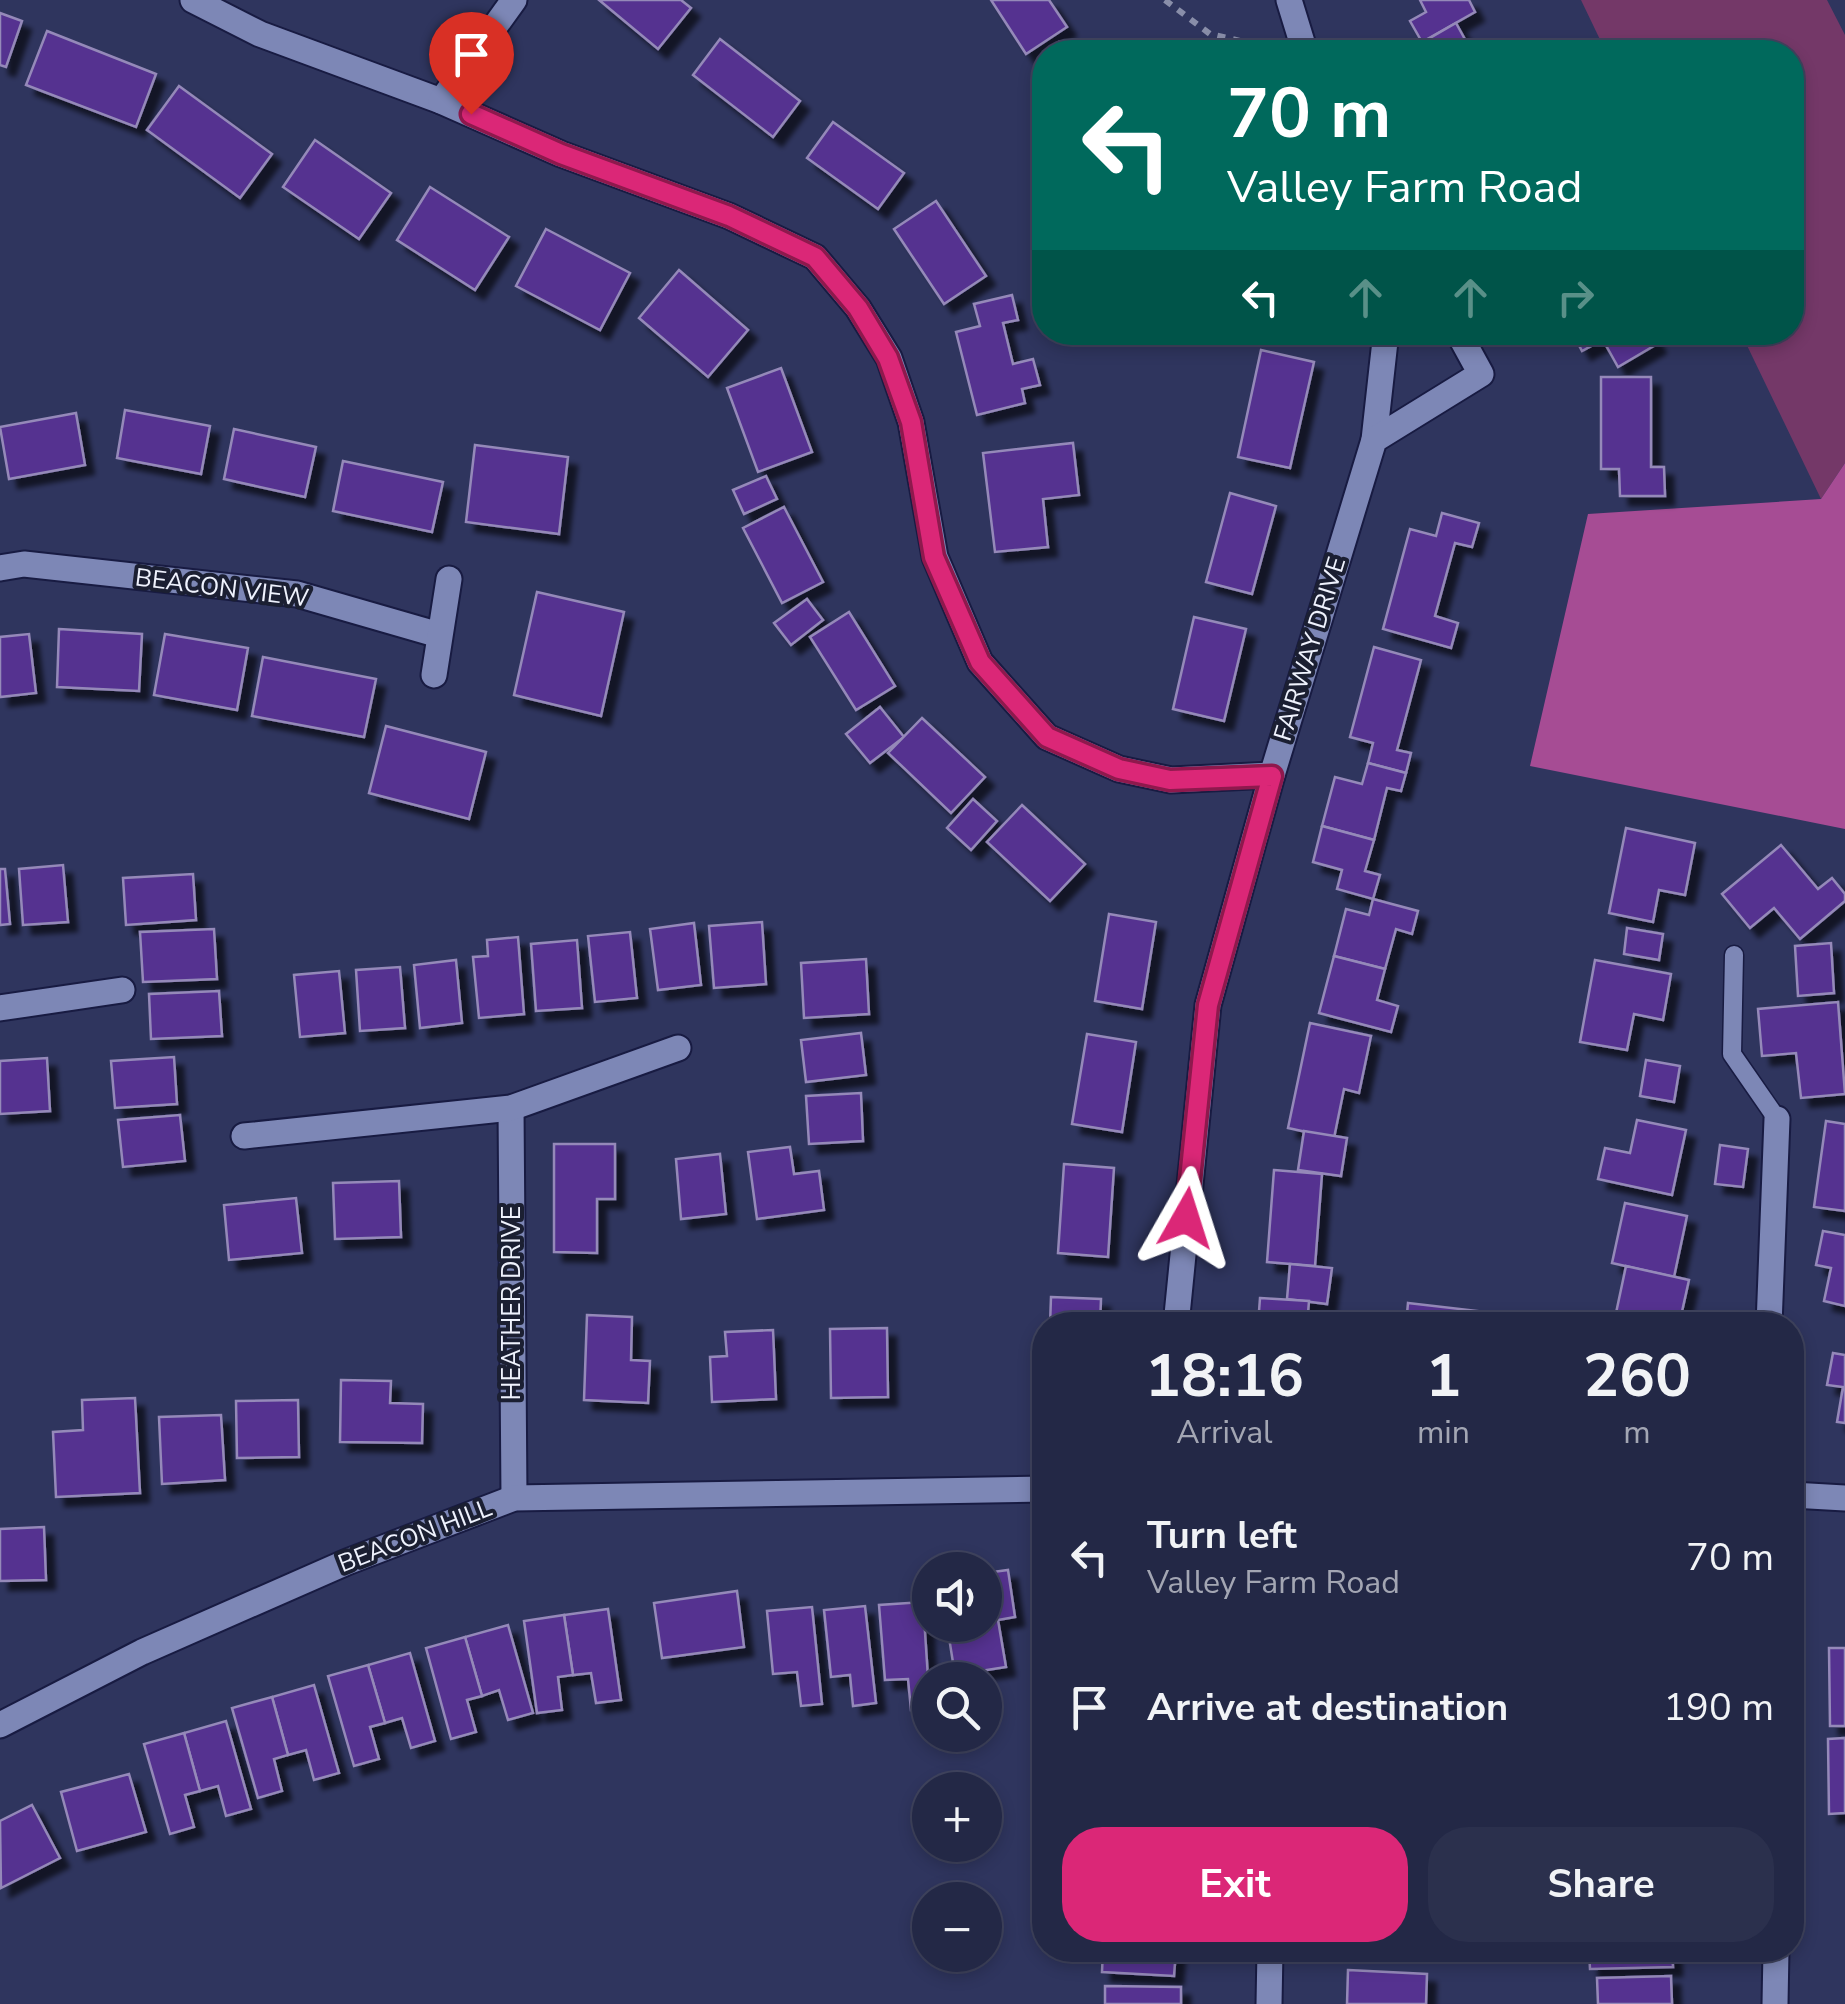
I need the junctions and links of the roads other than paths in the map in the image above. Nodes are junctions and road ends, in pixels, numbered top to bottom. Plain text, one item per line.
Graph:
1 (193, 0) edge
2 (514, 0) edge
3 (1289, 0) edge
4 (1301, 40) edge
5 (441, 101) junction
6 (1385, 345) edge
7 (1465, 345) edge
8 (1374, 440) junction
9 (0, 568) edge
10 (450, 579) dead end
11 (440, 635) junction
12 (434, 675) dead end
13 (1272, 776) junction
14 (1734, 956) dead end
15 (122, 990) dead end
16 (0, 1008) edge
17 (678, 1048) dead end
18 (511, 1108) junction
19 (1777, 1119) joint
20 (244, 1136) dead end
21 (1177, 1312) edge
22 (1769, 1312) edge
23 (1032, 1489) edge
24 (1804, 1496) edge
25 (514, 1498) junction
26 (1845, 1498) edge
27 (0, 1725) edge
28 (1270, 1962) edge
29 (1776, 1962) edge
30 (1268, 2004) edge
31 (1776, 2004) edge

1 - 5 street
2 - 5 street
3 - 4 street
5 - 13 street
6 - 8 street, FAIRWAY DRIVE
7 - 8 street
8 - 13 street, FAIRWAY DRIVE
9 - 11 street, BEACON VIEW
10 - 11 street
11 - 12 street
13 - 21 street, FAIRWAY DRIVE
14 - 19 lane
15 - 16 street
17 - 18 street
18 - 20 street
18 - 25 street, HEATHER DRIVE
19 - 22 street
23 - 25 street, BEACON HILL
24 - 26 street
25 - 27 street, BEACON HILL
28 - 30 street
29 - 31 street

